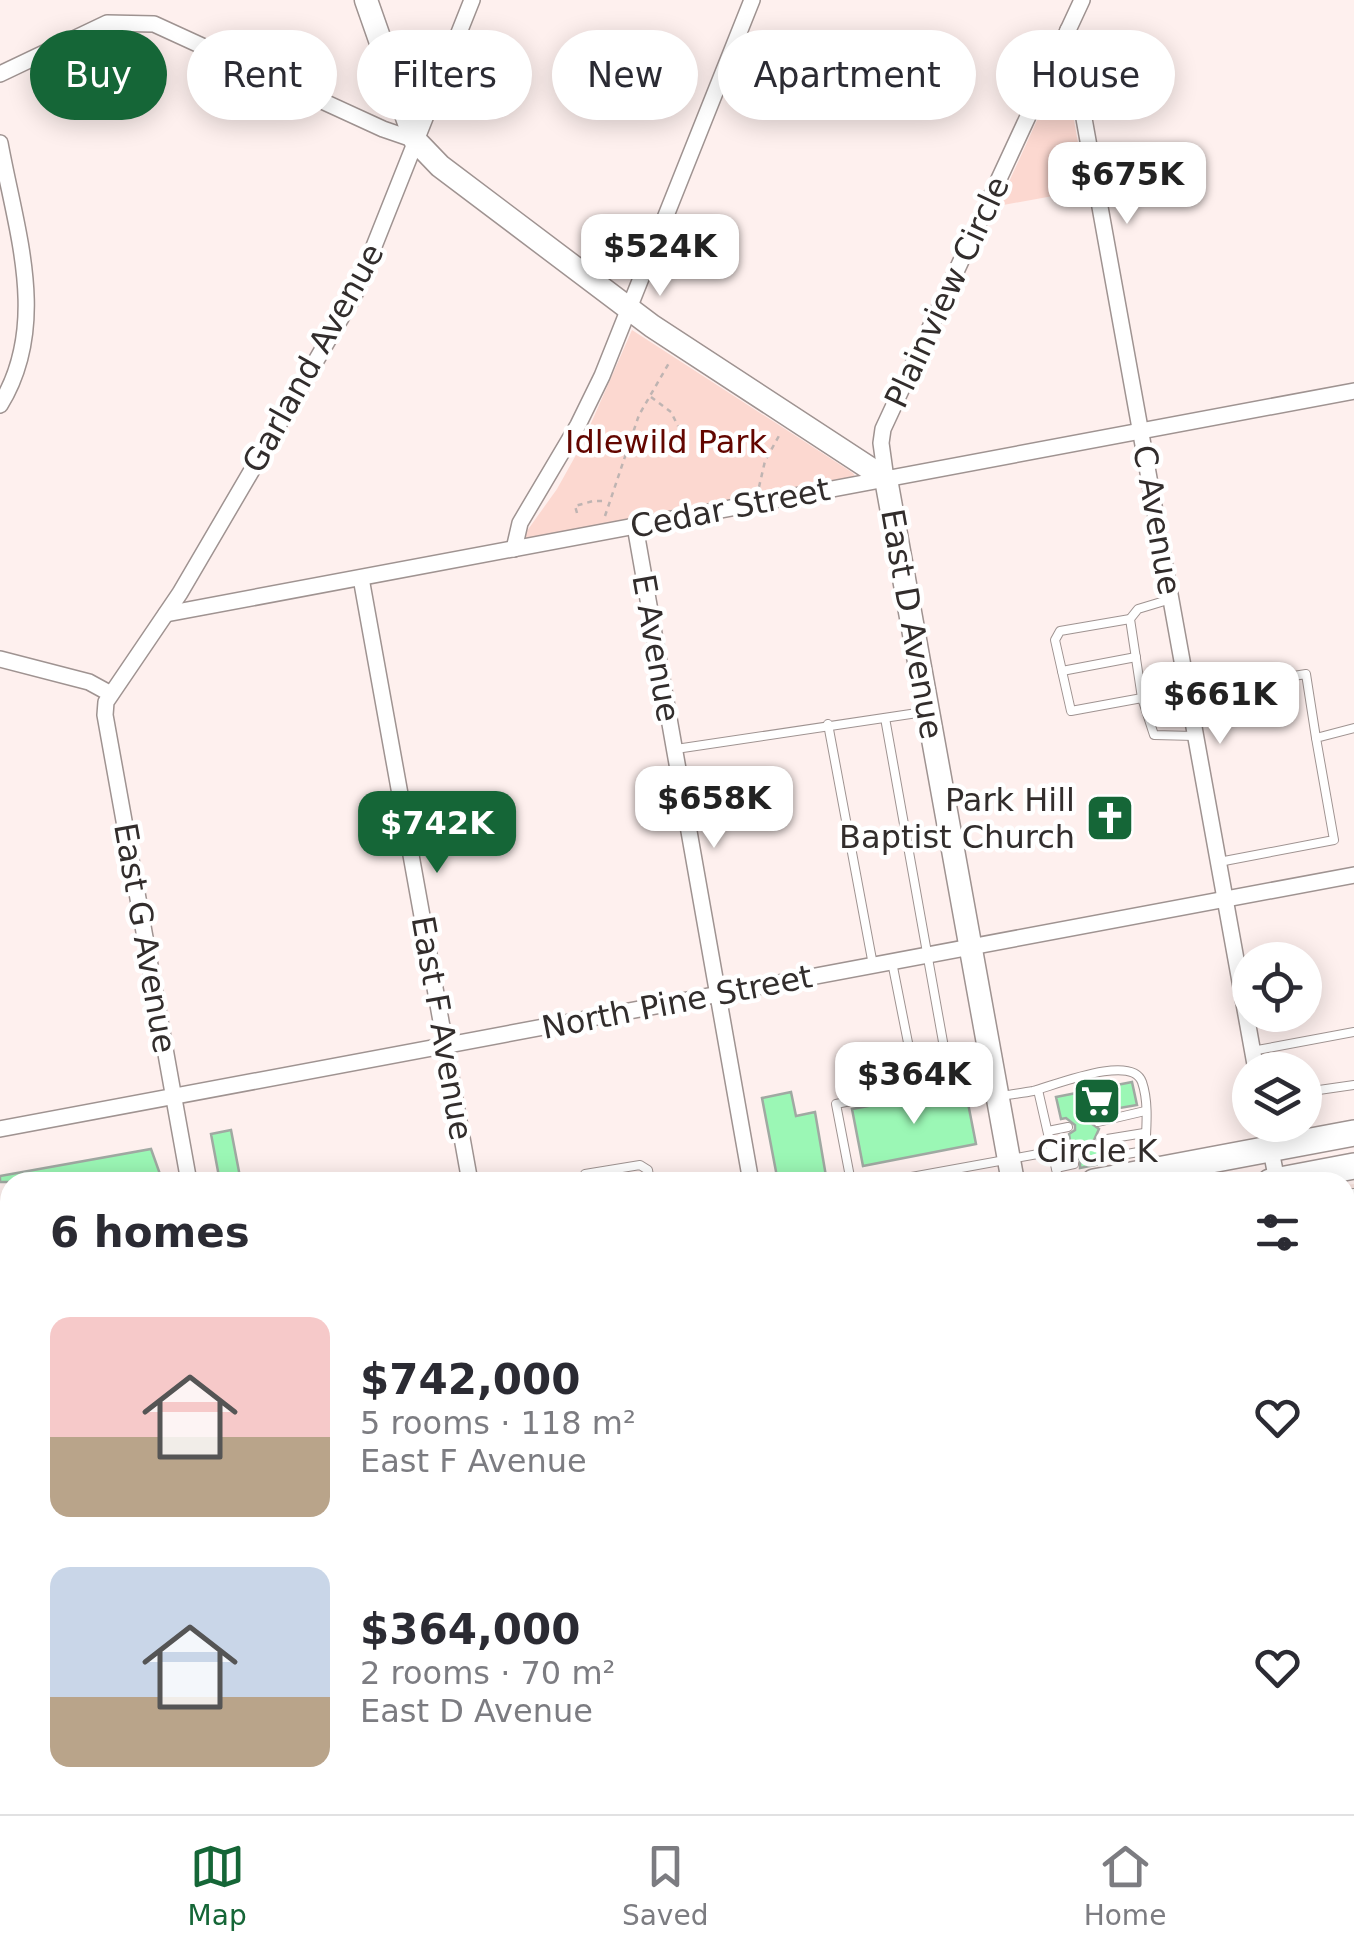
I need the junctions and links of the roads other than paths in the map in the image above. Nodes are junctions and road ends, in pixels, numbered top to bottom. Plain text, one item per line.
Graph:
1 (366, 0) edge
2 (472, 0) edge
3 (752, 0) edge
4 (1082, 0) edge
5 (1068, 30) edge
6 (0, 74) edge
7 (1026, 120) edge
8 (1084, 120) edge
9 (416, 140) junction
10 (0, 143) edge
11 (19, 250) junction
12 (0, 253) edge
13 (629, 309) junction
14 (1354, 391) edge
15 (0, 406) edge
16 (1141, 431) junction
17 (886, 479) junction
18 (635, 526) junction
19 (514, 549) junction
20 (361, 578) junction
21 (1171, 599) junction
22 (166, 614) junction
23 (1130, 619) junction
24 (1136, 657) junction
25 (0, 659) edge
26 (1062, 671) junction
27 (1188, 693) junction
28 (111, 694) junction
29 (1142, 698) junction
30 (928, 712) junction
31 (885, 718) junction
32 (828, 724) junction
33 (1354, 728) edge
34 (1196, 736) junction
35 (1316, 738) junction
36 (674, 749) junction
37 (1218, 862) junction
38 (1354, 875) edge
39 (1224, 899) junction
40 (971, 947) junction
41 (926, 955) junction
42 (892, 962) junction
43 (873, 965) junction
44 (716, 995) junction
45 (1354, 1032) edge
46 (445, 1046) junction
47 (1252, 1051) joint
48 (994, 1072) junction
49 (950, 1081) junction
50 (1354, 1085) edge
51 (917, 1088) junction
52 (1038, 1090) junction
53 (1322, 1090) edge
54 (174, 1096) junction
55 (998, 1096) junction
56 (1145, 1111) junction
57 (1098, 1122) dead end
58 (1068, 1127) dead end
59 (0, 1129) edge
60 (1048, 1131) junction
61 (1144, 1133) junction
62 (1354, 1133) edge
63 (1322, 1134) edge
64 (1101, 1140) dead end
65 (1243, 1142) edge
66 (1269, 1142) edge
67 (1071, 1148) dead end
68 (1052, 1151) junction
69 (1104, 1158) dead end
70 (1145, 1162) junction
71 (1074, 1164) dead end
72 (1056, 1168) junction
73 (1011, 1171) edge
74 (188, 1172) edge
75 (468, 1172) edge
76 (597, 1172) edge
77 (648, 1172) edge
78 (748, 1172) edge
79 (850, 1172) edge
80 (1057, 1172) edge
81 (1120, 1172) edge
82 (1272, 1172) edge

1 - 9 street
2 - 9 street, Garland Avenue
3 - 13 street
4 - 5 street, Plainview Circle
6 - 9 street
7 - 17 street, Plainview Circle
8 - 16 street, C Avenue
9 - 13 street
9 - 22 street, Garland Avenue
10 - 11 street
11 - 12 street
11 - 15 street
13 - 17 street
13 - 19 street
14 - 16 street, Cedar Street
16 - 17 street, Cedar Street
16 - 21 street, C Avenue
17 - 18 street, Cedar Street
17 - 30 street, East D Avenue
18 - 19 street, Cedar Street
18 - 36 street, E Avenue
19 - 20 street, Cedar Street
20 - 22 street, Cedar Street
20 - 46 street, East F Avenue
21 - 23 lane
21 - 27 street, C Avenue
22 - 28 street, Garland Avenue
23 - 24 lane
23 - 26 lane
24 - 26 lane
24 - 29 lane
25 - 28 street
26 - 29 lane
27 - 34 street, C Avenue
27 - 35 lane
28 - 54 street, East G Avenue
29 - 34 lane
30 - 31 lane
30 - 40 street, East D Avenue
31 - 32 lane
31 - 41 lane
32 - 36 lane
32 - 43 lane
33 - 35 lane
34 - 37 street, C Avenue
35 - 37 lane
36 - 44 street, E Avenue
37 - 39 street, C Avenue
38 - 39 street, North Pine Street
39 - 40 street, North Pine Street
39 - 47 street, C Avenue
40 - 41 street, North Pine Street
40 - 48 street, East D Avenue
41 - 42 street, North Pine Street
41 - 49 lane
42 - 43 street, North Pine Street
42 - 51 lane
43 - 44 street, North Pine Street
44 - 46 street, North Pine Street
44 - 78 street, E Avenue
45 - 47 lane
46 - 54 street, North Pine Street
46 - 75 street, East F Avenue
48 - 49 lane
48 - 55 street, East D Avenue
49 - 51 lane
50 - 53 lane
51 - 79 lane
52 - 55 lane
52 - 56 lane
52 - 60 lane
54 - 59 street, North Pine Street
54 - 74 street, East G Avenue
55 - 73 street, East D Avenue
56 - 57 lane
56 - 61 lane
58 - 60 lane
60 - 68 lane
61 - 64 lane
61 - 70 lane
62 - 63 main road
65 - 70 main road
66 - 82 street
67 - 68 lane
68 - 72 lane
68 - 73 lane
69 - 70 lane
70 - 81 main road
71 - 72 lane
72 - 80 lane
76 - 77 lane

